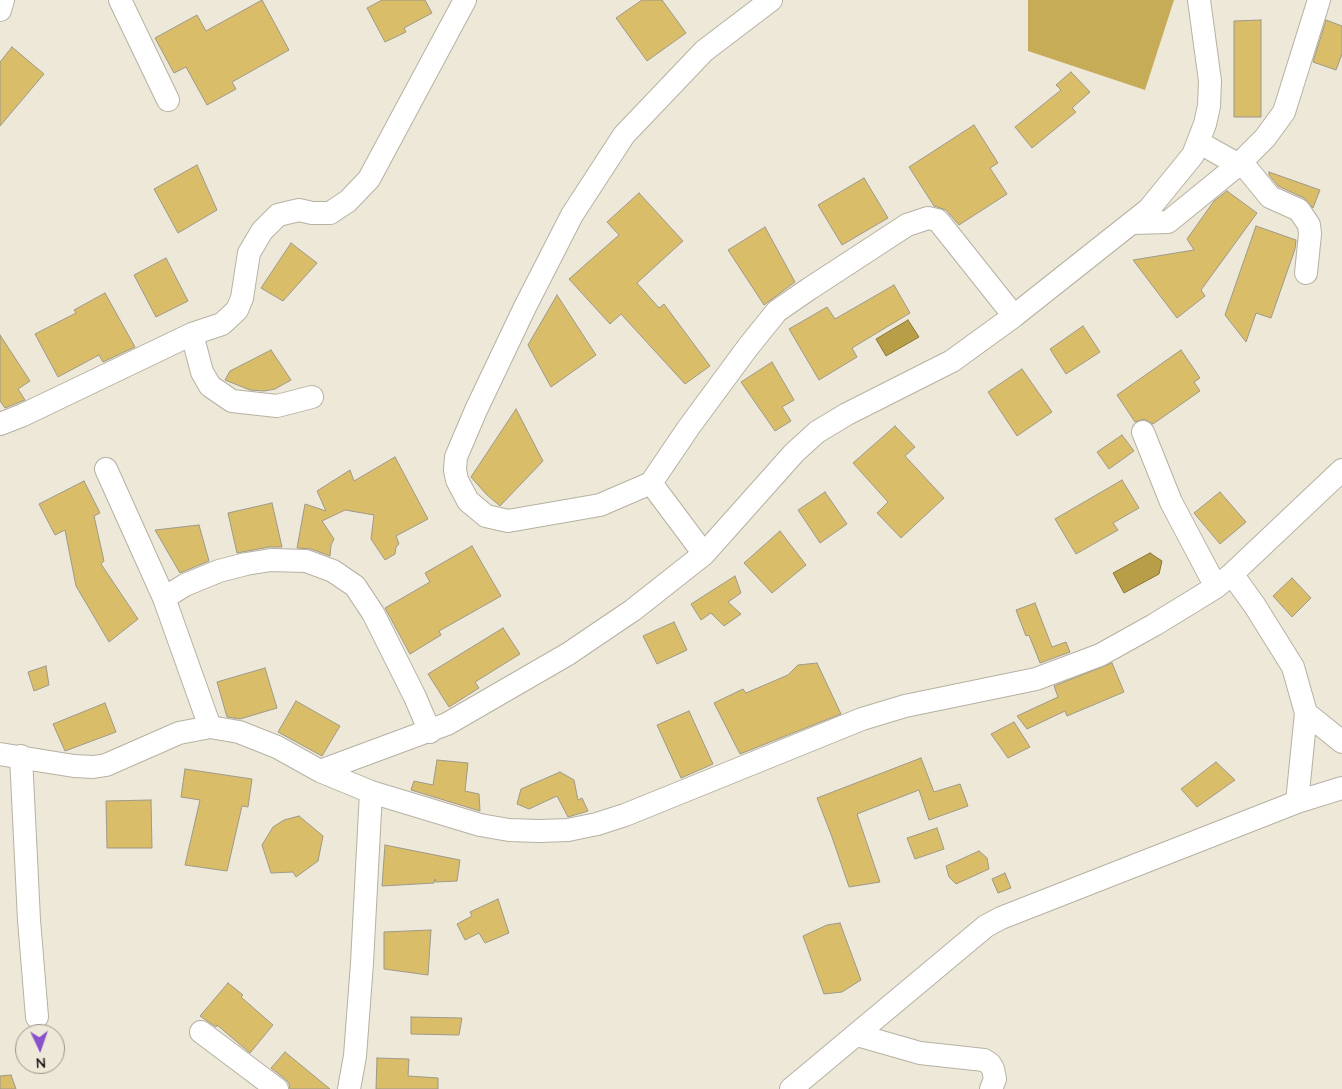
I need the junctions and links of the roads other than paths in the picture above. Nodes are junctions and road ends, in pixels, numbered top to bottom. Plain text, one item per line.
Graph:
1 (2, 0) edge
2 (120, 0) edge
3 (466, 0) edge
4 (771, 0) edge
5 (1199, 0) edge
6 (1319, 0) edge
7 (0, 10) edge
8 (168, 100) dead end
9 (1198, 142) junction
10 (1238, 165) junction
11 (1133, 222) junction
12 (1306, 273) dead end
13 (1014, 316) junction
14 (192, 334) junction
15 (312, 397) dead end
16 (0, 424) edge
17 (1143, 432) dead end
18 (106, 469) dead end
19 (1342, 470) edge
20 (651, 483) junction
21 (704, 554) junction
22 (1224, 580) junction
23 (164, 598) junction
24 (1306, 713) junction
25 (210, 727) junction
26 (430, 732) junction
27 (1342, 742) edge
28 (10, 755) edge
29 (320, 771) junction
30 (1342, 788) edge
31 (371, 792) junction
32 (1297, 802) junction
33 (37, 1017) dead end
34 (201, 1032) dead end
35 (857, 1035) junction
36 (277, 1089) edge
37 (349, 1089) edge
38 (791, 1089) edge
39 (992, 1089) edge

1 - 7 street
2 - 8 street
3 - 14 street
4 - 20 street
5 - 9 street
6 - 10 street
9 - 10 street
9 - 11 street
10 - 11 street
10 - 12 street
11 - 13 street
13 - 20 street
13 - 21 street
14 - 15 street
14 - 16 street
17 - 22 street
18 - 23 street
19 - 22 street
20 - 21 street
21 - 26 street
22 - 24 street
22 - 31 street
23 - 25 street
23 - 26 street
24 - 27 street
24 - 32 street
25 - 28 street
25 - 29 street
26 - 29 street
28 - 33 street
29 - 31 street
30 - 32 street
31 - 37 street
32 - 35 street
34 - 36 street
35 - 38 street
35 - 39 street

